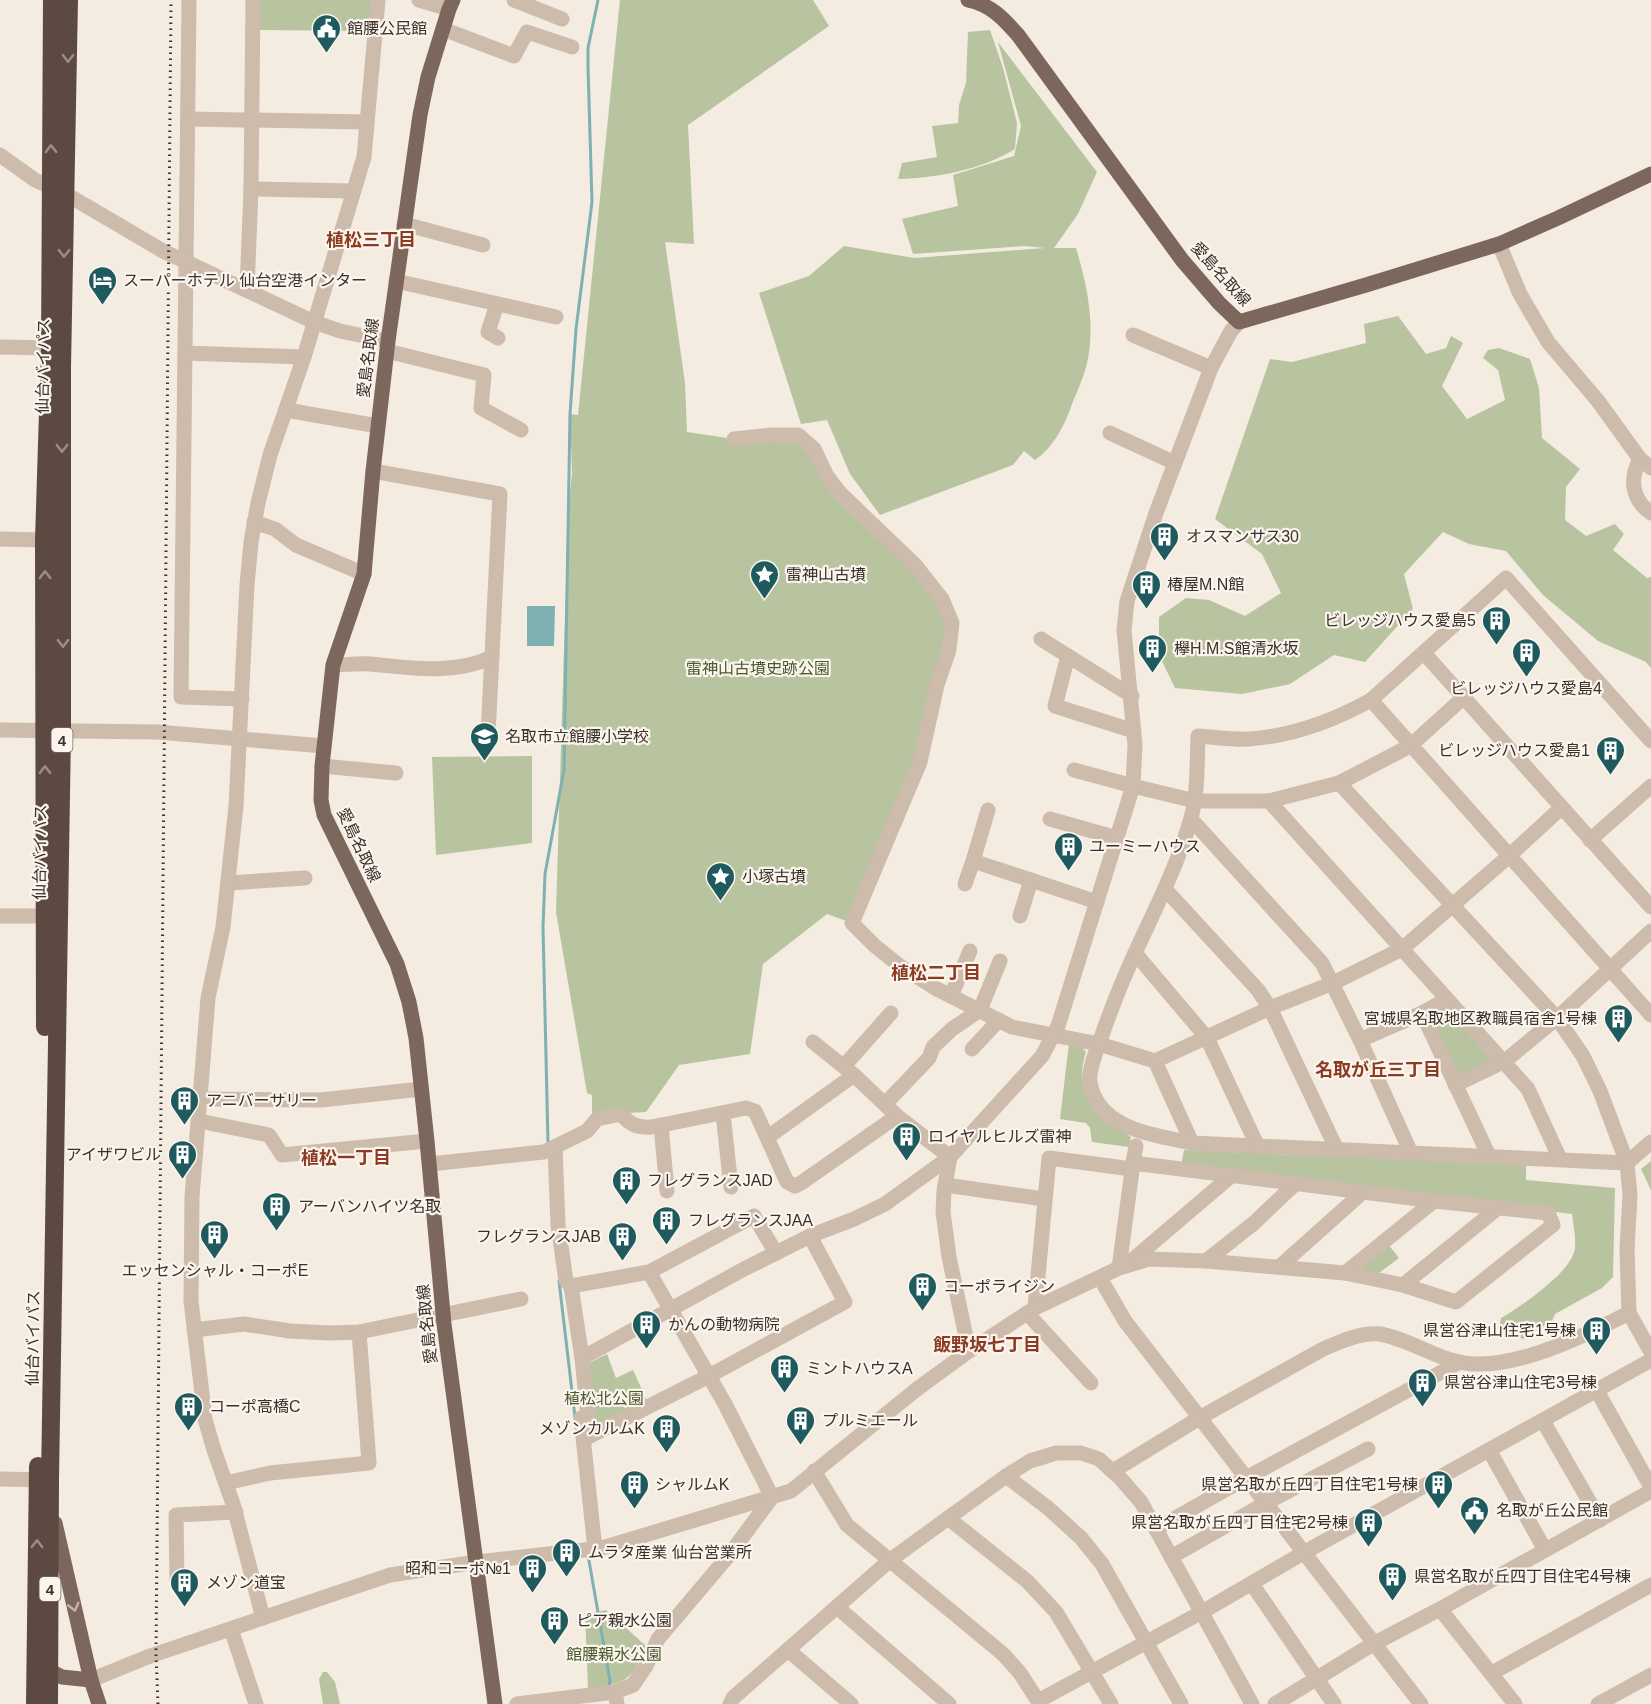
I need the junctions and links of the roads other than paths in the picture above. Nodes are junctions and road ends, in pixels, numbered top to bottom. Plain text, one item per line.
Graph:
1 (52, 0) edge
2 (69, 0) edge
3 (189, 0) edge
4 (253, 0) edge
5 (378, 0) edge
6 (419, 0) edge
7 (514, 0) edge
8 (968, 0) edge
9 (451, 4) edge
10 (562, 19) dead end
11 (443, 29) junction
12 (572, 47) dead end
13 (188, 119) junction
14 (251, 121) junction
15 (366, 122) junction
16 (0, 155) edge
17 (1651, 174) edge
18 (251, 189) junction
19 (353, 191) junction
20 (58, 192) junction
21 (404, 224) junction
22 (1499, 244) junction
23 (483, 245) dead end
24 (188, 261) junction
25 (396, 281) junction
26 (248, 290) junction
27 (497, 304) junction
28 (556, 317) dead end
29 (314, 322) junction
30 (1239, 322) junction
31 (1132, 335) dead end
32 (498, 338) dead end
33 (388, 346) junction
34 (0, 347) edge
35 (50, 348) junction
36 (185, 352) junction
37 (304, 357) junction
38 (1211, 368) junction
39 (286, 410) junction
40 (378, 426) junction
41 (520, 430) dead end
42 (1110, 434) dead end
43 (734, 439) dead end
44 (1175, 463) junction
45 (1646, 464) edge
46 (373, 471) junction
47 (1651, 513) edge
48 (254, 522) junction
49 (0, 539) edge
50 (44, 540) junction
51 (364, 574) junction
52 (1041, 639) dead end
53 (1424, 653) junction
54 (1068, 656) junction
55 (492, 657) junction
56 (333, 665) junction
57 (1131, 696) junction
58 (1463, 698) junction
59 (242, 699) junction
60 (1371, 700) junction
61 (0, 730) edge
62 (54, 731) junction
63 (1134, 731) junction
64 (488, 735) dead end
65 (240, 739) junction
66 (1651, 741) edge
67 (324, 746) junction
68 (1410, 746) junction
69 (322, 766) junction
70 (1074, 770) dead end
71 (396, 772) dead end
72 (1339, 783) junction
73 (1133, 786) junction
74 (1651, 786) edge
75 (1195, 801) junction
76 (1269, 801) junction
77 (1561, 808) junction
78 (988, 810) dead end
79 (1050, 819) dead end
80 (1191, 819) junction
81 (1117, 838) junction
82 (1590, 840) junction
83 (1509, 856) junction
84 (973, 861) junction
85 (305, 878) dead end
86 (1031, 880) junction
87 (229, 883) junction
88 (965, 884) dead end
89 (1165, 889) junction
90 (1097, 902) junction
91 (1451, 905) junction
92 (1651, 907) edge
93 (0, 916) edge
94 (45, 916) junction
95 (1020, 916) dead end
96 (1651, 931) edge
97 (1402, 949) junction
98 (970, 951) dead end
99 (1135, 953) junction
100 (1000, 961) dead end
101 (1609, 970) junction
102 (1333, 983) junction
103 (951, 996) junction
104 (1447, 999) junction
105 (1270, 1008) junction
106 (980, 1010) junction
107 (891, 1013) dead end
108 (1422, 1013) junction
109 (1651, 1015) edge
110 (1557, 1018) junction
111 (999, 1020) junction
112 (1054, 1034) junction
113 (1208, 1038) junction
114 (1360, 1040) junction
115 (813, 1042) dead end
116 (1099, 1044) junction
117 (972, 1049) dead end
118 (1155, 1061) junction
119 (1505, 1062) junction
120 (849, 1070) junction
121 (1455, 1085) junction
122 (421, 1089) junction
123 (200, 1099) junction
124 (885, 1104) junction
125 (723, 1114) junction
126 (897, 1116) junction
127 (199, 1121) junction
128 (661, 1125) junction
129 (768, 1137) junction
130 (427, 1141) junction
131 (1651, 1142) edge
132 (1192, 1143) junction
133 (1136, 1146) dead end
134 (1258, 1147) junction
135 (550, 1149) junction
136 (1337, 1150) junction
137 (1411, 1153) junction
138 (1489, 1156) junction
139 (950, 1157) junction
140 (1560, 1159) junction
141 (1628, 1163) junction
142 (429, 1164) junction
143 (1133, 1166) junction
144 (1231, 1176) junction
145 (1296, 1184) junction
146 (945, 1185) junction
147 (731, 1187) dead end
148 (666, 1191) dead end
149 (1363, 1192) junction
150 (1044, 1199) junction
151 (1434, 1201) junction
152 (1498, 1208) junction
153 (810, 1236) junction
154 (776, 1253) junction
155 (1206, 1261) junction
156 (1122, 1267) junction
157 (1279, 1267) junction
158 (649, 1272) junction
159 (1345, 1272) junction
160 (1100, 1278) junction
161 (1403, 1285) junction
162 (571, 1286) junction
163 (521, 1299) dead end
164 (1031, 1310) junction
165 (671, 1311) junction
166 (1629, 1313) junction
167 (443, 1314) junction
168 (194, 1330) junction
169 (359, 1332) junction
170 (969, 1351) junction
171 (1651, 1352) edge
172 (582, 1358) junction
173 (1651, 1360) edge
174 (1460, 1362) junction
175 (709, 1376) junction
176 (1091, 1383) dead end
177 (1597, 1390) junction
178 (1201, 1417) junction
179 (1543, 1421) junction
180 (584, 1439) junction
181 (1368, 1449) dead end
182 (1489, 1450) junction
183 (814, 1471) junction
184 (1113, 1472) junction
185 (1006, 1476) junction
186 (1246, 1478) junction
187 (0, 1479) edge
188 (44, 1480) junction
189 (226, 1483) junction
190 (1651, 1489) edge
191 (772, 1497) junction
192 (1266, 1503) junction
193 (51, 1509) junction
194 (236, 1512) junction
195 (948, 1518) junction
196 (1600, 1520) junction
197 (1156, 1529) junction
198 (596, 1549) junction
199 (1545, 1550) junction
200 (1305, 1552) junction
201 (1171, 1557) junction
202 (889, 1561) junction
203 (477, 1562) junction
204 (177, 1581) dead end
205 (1252, 1584) junction
206 (1651, 1585) edge
207 (837, 1607) junction
208 (1440, 1609) junction
209 (1202, 1612) junction
210 (263, 1618) junction
211 (231, 1629) junction
212 (1146, 1643) junction
213 (1373, 1644) junction
214 (788, 1650) junction
215 (1093, 1672) junction
216 (1492, 1673) junction
217 (1651, 1675) edge
218 (1317, 1678) junction
219 (91, 1680) junction
220 (43, 1688) edge
221 (616, 1698) edge
222 (1622, 1698) edge
223 (735, 1702) edge
224 (1035, 1702) edge
225 (99, 1704) edge
226 (256, 1704) edge
227 (495, 1704) edge
228 (517, 1704) edge
229 (851, 1704) edge
230 (949, 1704) edge
231 (1111, 1704) edge
232 (1181, 1704) edge
233 (1252, 1704) edge
234 (1275, 1704) edge
235 (1334, 1704) edge
236 (1420, 1704) edge
237 (1515, 1704) edge
238 (1598, 1704) edge

20 -> 1 highway, 仙台バイパス / 4
2 -> 20 highway, 仙台バイパス / 4
3 - 13 street
4 - 14 street
5 - 15 street
6 - 9 street
7 - 10 street
8 - 30 main road, 愛島名取線
9 - 11 main road, 愛島名取線
11 - 12 street
11 - 21 main road, 愛島名取線
13 - 14 street
13 - 24 street
14 - 15 street
14 - 18 street
15 - 19 street
16 - 20 street
17 - 22 main road, 愛島名取線
18 - 19 street
18 - 26 street
19 - 29 street
20 - 24 street
20 - 35 highway, 仙台バイパス / 4
20 -> 62 highway, 仙台バイパス / 4
21 - 23 street
21 - 25 main road, 愛島名取線
22 - 30 main road, 愛島名取線
22 - 45 street
24 - 26 street
24 - 36 street
25 - 27 street
25 - 33 main road, 愛島名取線
26 - 29 street
27 - 28 street
27 - 32 street
29 - 33 street
29 - 37 street
30 - 38 street
31 - 38 street
33 - 40 main road, 愛島名取線
33 - 41 street
34 - 35 street
35 - 50 highway, 仙台バイパス / 4
36 - 37 street
36 - 59 street
37 - 39 street
38 - 44 street
39 - 40 street
39 - 48 street
40 - 46 main road, 愛島名取線
42 - 44 street
43 - 103 street
44 - 57 street
45 - 47 street
46 - 51 main road, 愛島名取線
46 - 55 street
48 - 51 street
48 - 59 street
49 - 50 street
62 -> 50 highway, 仙台バイパス / 4
51 - 56 main road, 愛島名取線
52 - 54 street
53 - 58 street
53 - 60 street
53 - 66 street
54 - 57 street
54 - 63 street
55 - 56 street
55 - 64 street
56 - 67 main road, 愛島名取線
57 - 63 street
58 - 68 street
58 - 77 street
59 - 65 street
60 - 68 street
60 - 75 street
61 - 62 street
62 - 65 street
94 -> 62 highway, 仙台バイパス / 4
62 - 188 highway, 仙台バイパス / 4
63 - 73 street
65 - 67 street
65 - 87 street
67 - 69 main road, 愛島名取線
68 - 72 street
68 - 83 street
69 - 71 street
69 - 122 main road, 愛島名取線
70 - 73 street
72 - 76 street
72 - 91 street
73 - 75 street
73 - 81 street
74 - 82 street
75 - 76 street
75 - 80 street
76 - 97 street
77 - 82 street
77 - 83 street
78 - 84 street
79 - 81 street
80 - 89 street
80 - 102 street
81 - 90 street
82 - 92 street
83 - 91 street
83 - 101 street
84 - 86 street
84 - 88 street
85 - 87 street
86 - 90 street
86 - 95 street
87 - 123 street
89 - 99 street
89 - 105 street
90 - 112 street
91 - 97 street
91 - 110 street
93 - 94 street
94 - 188 highway, 仙台バイパス / 4
96 - 101 street
97 - 102 street
97 - 104 street
98 - 103 street
99 - 113 street
99 - 116 street
100 - 106 street
101 - 109 street
101 - 110 street
102 - 105 street
102 - 114 street
103 - 106 street
104 - 108 street
104 - 119 street
105 - 113 street
105 - 136 street
106 - 111 street
106 - 124 street
107 - 120 street
108 - 114 street
108 - 121 street
110 - 119 street
110 - 141 street
111 - 112 street
111 - 117 street
112 - 116 street
112 - 139 street
113 - 118 street
113 - 134 street
114 - 137 street
115 - 120 street
116 - 118 street
116 - 132 street
118 - 132 street
119 - 121 street
119 - 140 street
120 - 124 street
120 - 129 street
121 - 138 street
122 - 123 street
122 - 130 main road, 愛島名取線
123 - 127 street
124 - 126 street
125 - 128 street
125 - 129 street
125 - 147 street
126 - 129 street
126 - 139 street
127 - 130 street
127 - 168 street
128 - 135 street
128 - 148 street
130 - 142 main road, 愛島名取線
131 - 141 street
132 - 134 street
133 - 143 street
134 - 136 street
135 - 142 street
135 - 162 street
136 - 137 street
137 - 138 street
138 - 140 street
139 - 146 street
139 - 153 street
140 - 141 street
141 - 166 street
142 - 167 main road, 愛島名取線
143 - 144 street
143 - 150 street
143 - 156 street
144 - 145 street
144 - 156 street
145 - 149 street
145 - 155 street
146 - 150 street
146 - 170 street
149 - 151 street
149 - 157 street
150 - 164 street
151 - 152 street
151 - 159 street
152 - 161 street
152 - 161 street
153 - 154 street
153 - 175 street
154 - 158 street
154 - 165 street
155 - 156 street
155 - 157 street
156 - 160 street
157 - 159 street
158 - 162 street
158 - 165 street
159 - 161 street
160 - 164 street
160 - 178 street
162 - 172 street
163 - 167 street
164 - 170 street
164 - 176 street
165 - 172 street
165 - 175 street
166 - 171 street
166 - 174 street
167 - 169 street
167 - 203 main road, 愛島名取線
168 - 169 street
168 - 189 street
169 - 189 street
170 - 183 street
172 - 180 street
173 - 177 street
174 - 178 street
174 - 186 street
175 - 180 street
175 - 191 street
177 - 179 street
177 - 190 street
178 - 184 street
178 - 186 street
179 - 182 street
179 - 196 street
180 - 198 street
181 - 192 street
182 - 199 street
182 - 200 street
183 - 191 street
183 - 202 street
184 - 185 street
184 - 197 street
185 - 195 street
185 - 212 street
186 - 192 street
186 - 197 street
187 - 188 street
188 - 193 highway, 仙台バイパス / 4
220 -> 188 highway, 仙台バイパス / 4
189 - 194 street
190 - 196 street
191 - 198 street
191 - 221 street
192 - 200 street
192 - 201 street
193 -> 219 main road
193 - 220 highway, 仙台バイパス / 4
194 - 204 street
194 - 210 street
195 - 202 street
195 - 215 street
196 - 199 street
197 - 201 street
198 - 203 street
199 - 208 street
200 - 205 street
200 - 213 street
201 - 209 street
202 - 207 street
202 - 224 street
203 - 210 street
203 - 227 main road, 愛島名取線
205 - 209 street
205 - 218 street
206 - 216 street
207 - 214 street
207 - 230 street
208 - 213 street
208 - 216 street
209 - 212 street
209 - 233 street
210 - 211 street
211 - 219 street
211 - 226 street
212 - 215 street
212 - 232 street
213 - 218 street
213 - 236 street
214 - 223 street
214 - 229 street
215 - 224 street
215 - 231 street
216 - 237 street
217 - 222 street
218 - 234 street
218 - 235 street
219 - 220 main road
219 - 225 main road
221 - 228 street
222 - 238 street

